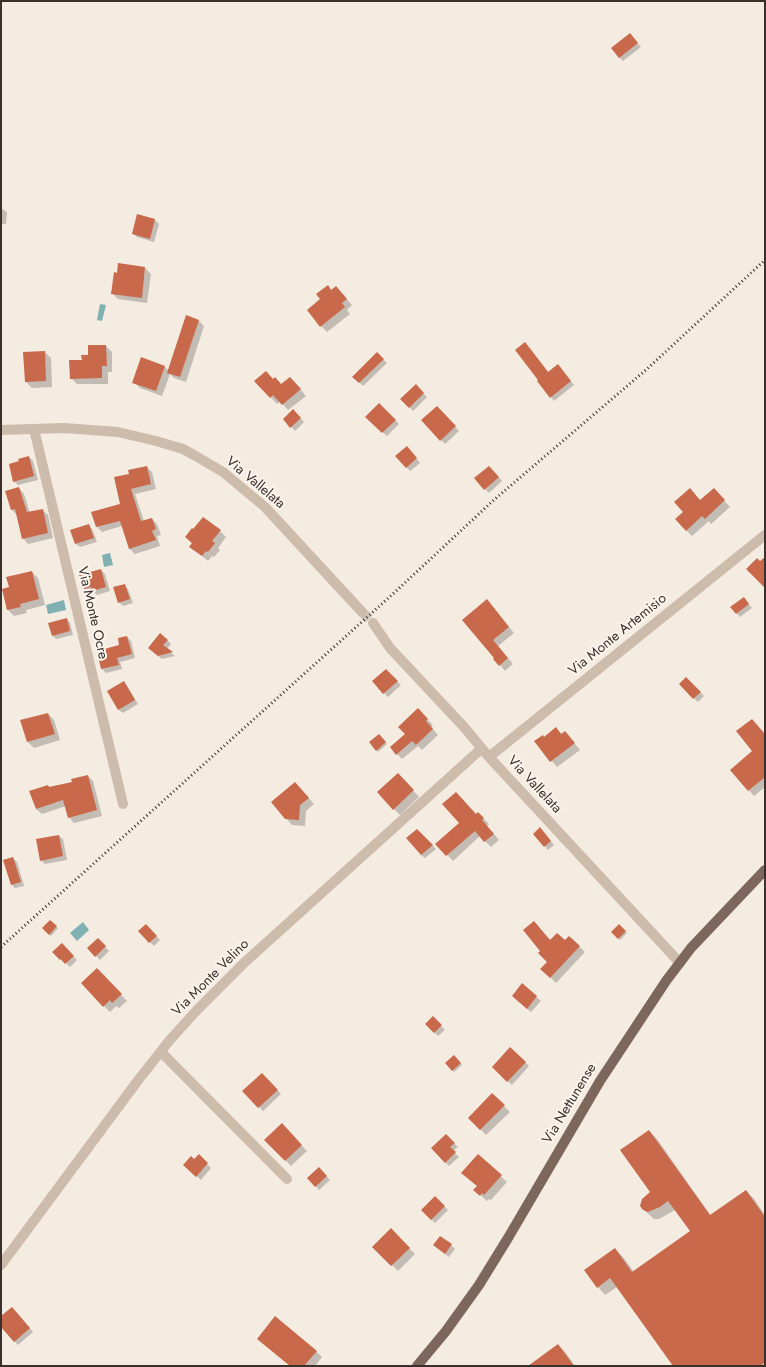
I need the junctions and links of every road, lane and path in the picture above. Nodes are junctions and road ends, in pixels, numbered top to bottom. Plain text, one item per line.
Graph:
1 (34, 429) junction
2 (1, 430) edge
3 (765, 535) edge
4 (362, 612) tunnel mouth
5 (373, 623) tunnel mouth
6 (481, 749) junction
7 (488, 757) junction
8 (123, 804) dead end
9 (765, 870) edge
10 (680, 963) junction
11 (161, 1052) junction
12 (287, 1179) dead end
13 (1, 1265) edge
14 (417, 1366) edge

1 - 2 street, Via Vallelata
1 - 4 street, Via Vallelata
1 - 8 street, Via Monte Ocre
3 - 7 street, Via Monte Artemisio
5 - 6 street, Via Vallelata
6 - 7 street, Via Vallelata
6 - 11 street, Via Monte Velino
7 - 10 street, Via Vallelata
9 - 10 main road, Via Nettunense
10 - 14 main road, Via Nettunense
11 - 12 street
11 - 13 street, Via Monte Velino

